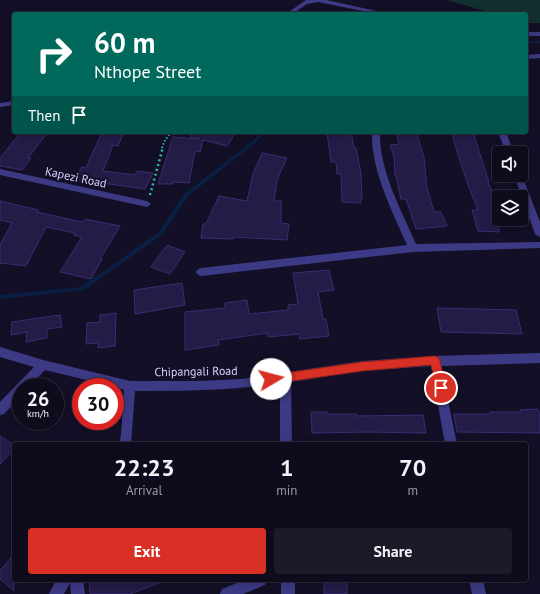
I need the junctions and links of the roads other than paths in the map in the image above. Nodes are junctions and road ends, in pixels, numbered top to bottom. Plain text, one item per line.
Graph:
1 (292, 12) dead end
2 (376, 12) edge
3 (528, 34) edge
4 (540, 34) edge
5 (540, 56) edge
6 (528, 57) edge
7 (12, 103) edge
8 (0, 105) edge
9 (376, 134) edge
10 (503, 134) edge
11 (507, 146) edge
12 (0, 172) edge
13 (521, 182) edge
14 (147, 204) road end
15 (540, 234) edge
16 (540, 245) edge
17 (412, 248) junction
18 (201, 272) dead end
19 (0, 352) edge
20 (540, 358) edge
21 (435, 361) junction
22 (43, 365) junction
23 (286, 377) junction
24 (31, 378) edge
25 (130, 386) junction
26 (12, 398) edge
27 (0, 410) edge
28 (125, 442) edge
29 (286, 442) edge
30 (451, 442) edge
31 (63, 582) edge
32 (76, 582) edge
33 (255, 582) edge
34 (288, 582) edge
35 (476, 582) edge
36 (56, 594) edge
37 (78, 594) edge
38 (227, 594) edge
39 (288, 594) edge
40 (479, 594) edge

1 - 2 street
3 - 4 street
5 - 6 street
7 - 8 street
9 - 17 street
10 - 11 street
12 - 14 street, Kapezi Road
13 - 15 street
16 - 17 street
17 - 18 street
19 - 22 street, Chipangali Road
20 - 21 street, Chipangali Road
21 - 23 street, Chipangali Road
21 - 30 street
22 - 24 street
22 - 25 street, Chipangali Road
23 - 25 street, Chipangali Road
23 - 29 street
25 - 28 street
26 - 27 street
31 - 36 street
32 - 37 street
33 - 38 street
34 - 39 street
35 - 40 street

